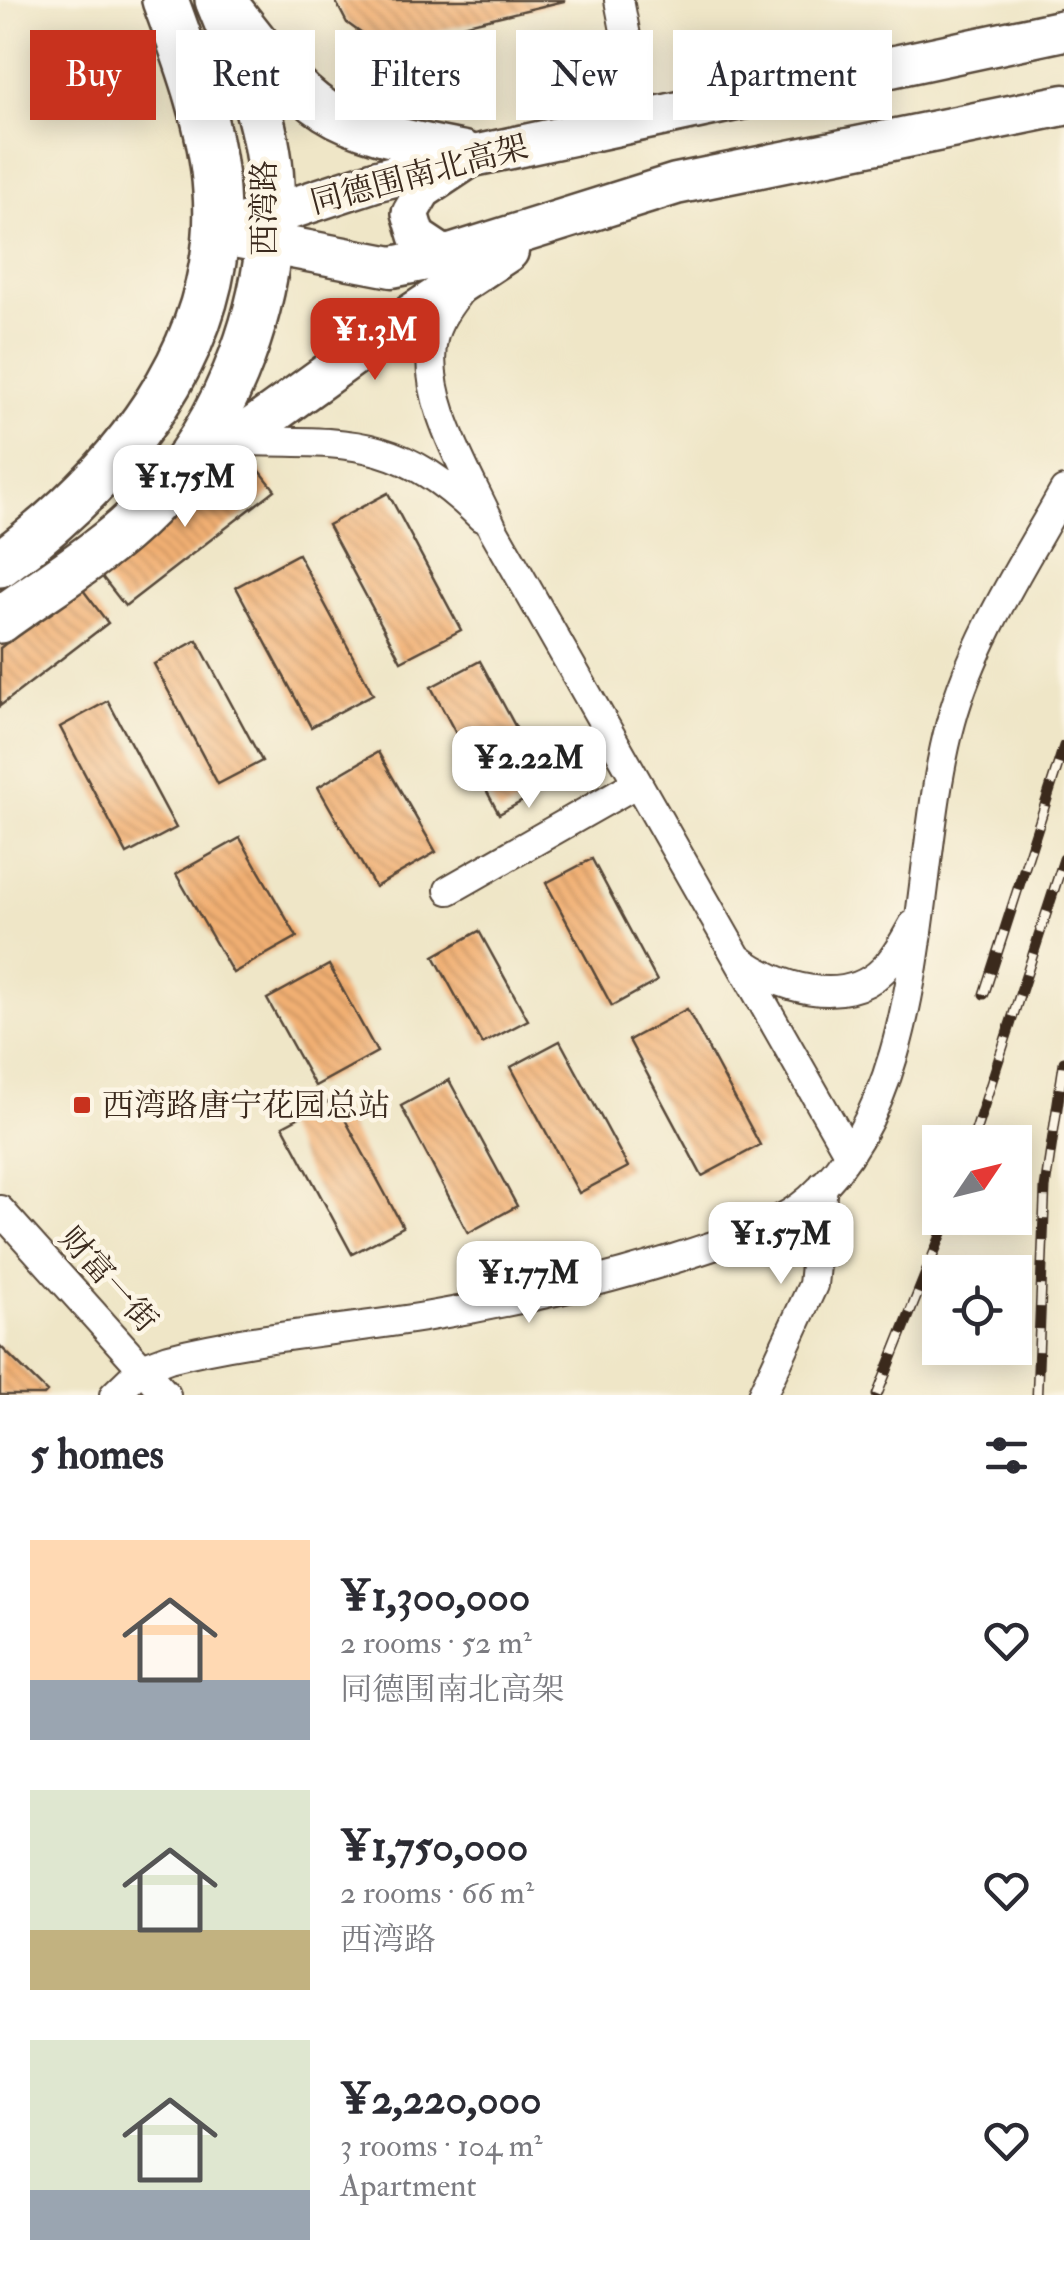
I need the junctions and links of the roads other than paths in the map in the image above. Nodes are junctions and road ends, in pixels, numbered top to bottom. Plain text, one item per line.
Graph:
1 (164, 0) edge
2 (222, 0) edge
3 (619, 0) edge
4 (625, 30) edge
5 (1064, 30) edge
6 (1064, 105) edge
7 (653, 116) edge
8 (633, 120) edge
9 (478, 155) junction
10 (269, 230) junction
11 (216, 233) junction
12 (459, 265) junction
13 (236, 441) junction
14 (1064, 492) edge
15 (156, 498) junction
16 (493, 529) junction
17 (0, 564) edge
18 (0, 620) edge
19 (637, 784) junction
20 (448, 890) dead end
21 (921, 910) junction
22 (734, 955) junction
23 (849, 1154) junction
24 (823, 1185) junction
25 (0, 1210) edge
26 (142, 1368) junction
27 (114, 1395) edge
28 (166, 1395) edge
29 (762, 1395) edge

1 - 11 main road, 西湾路
2 - 9 main road
2 - 10 main road, 西湾路
3 - 4 street
5 - 7 main road, 同德围南北高架
6 - 12 main road
8 - 9 main road, 同德围南北高架
9 - 10 main road, 同德围南北高架
9 - 12 street
10 - 11 main road, 同德围南北高架
10 - 12 main road, 同德围南北高架
10 - 15 main road, 西湾路
11 - 17 main road, 西湾路
12 - 13 main road
12 - 16 street
13 - 15 main road
13 - 16 street
14 - 21 street
15 - 18 main road, 西湾路
16 - 19 street
19 - 20 street
19 - 22 street
21 - 22 street
21 - 23 street
22 - 23 street
23 - 24 street
24 - 26 street
24 - 29 street
25 - 26 street, 财富一街
26 - 27 street
26 - 28 street, 财富一街

